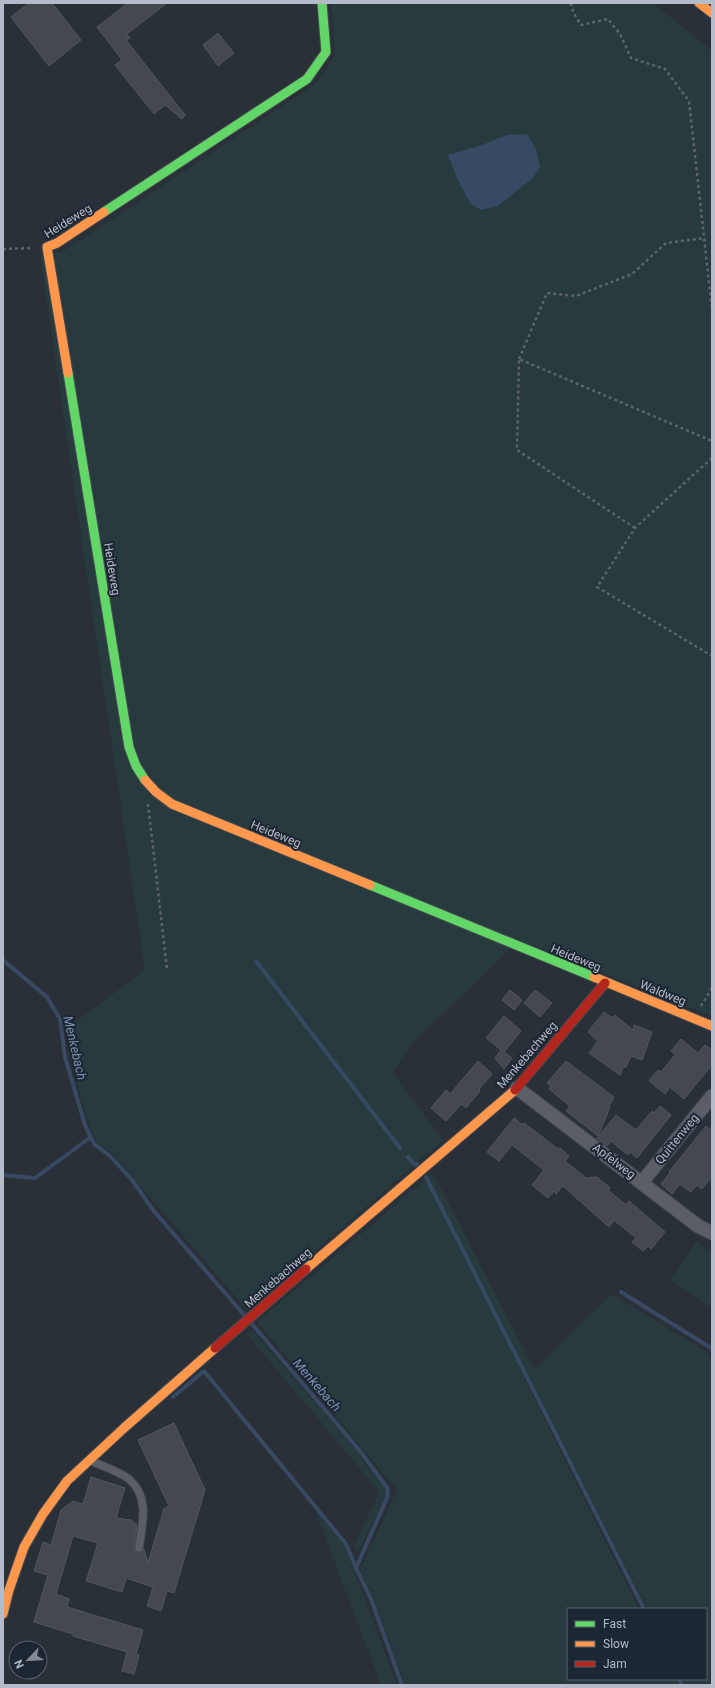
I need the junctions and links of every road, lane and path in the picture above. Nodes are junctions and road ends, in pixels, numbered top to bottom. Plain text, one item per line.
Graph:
1 (322, 3) edge
2 (571, 3) edge
3 (700, 3) edge
4 (712, 13) edge
5 (705, 238) junction
6 (47, 247) junction
7 (3, 249) edge
8 (712, 310) edge
9 (519, 359) junction
10 (712, 441) edge
11 (712, 458) edge
12 (635, 528) junction
13 (712, 656) edge
14 (151, 788) junction
15 (167, 969) dead end
16 (605, 983) junction
17 (712, 988) edge
18 (694, 1018) junction
19 (712, 1026) edge
20 (517, 1088) junction
21 (712, 1096) edge
22 (642, 1182) junction
23 (712, 1233) edge
24 (90, 1460) junction
25 (139, 1548) dead end
26 (3, 1614) edge

1 - 6 main road, Heideweg
2 - 5 path
3 - 4 main road
5 - 8 path
5 - 9 path
6 - 7 path
6 - 14 main road, Heideweg
9 - 10 path
9 - 12 path
11 - 12 path
12 - 13 path
14 - 15 path
14 - 16 main road, Heideweg
16 - 18 main road, Waldweg
16 - 20 main road, Menkebachweg
17 - 18 path
18 - 19 main road, Waldweg
20 - 22 street, Apfelweg
20 - 24 main road, Menkebachweg
21 - 22 street, Quittenweg
22 - 23 street, Apfelweg
24 - 25 lane
24 - 26 main road, Menkebachweg

